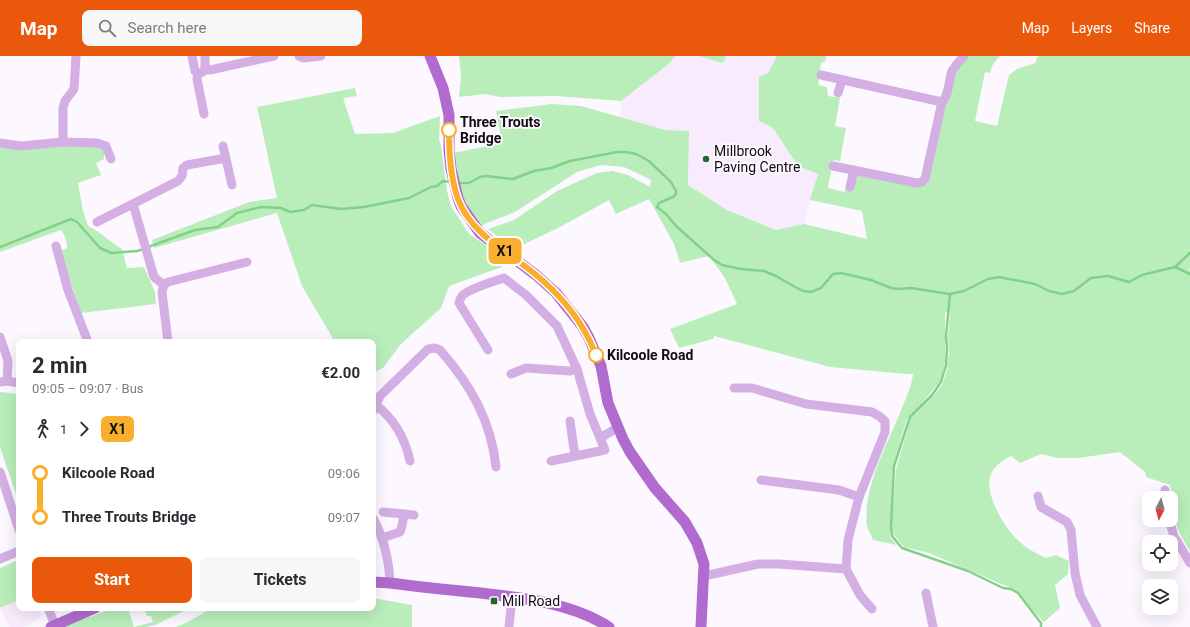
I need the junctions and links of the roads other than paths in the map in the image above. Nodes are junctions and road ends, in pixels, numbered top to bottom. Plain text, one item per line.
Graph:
1 (76, 56) edge
2 (192, 56) edge
3 (205, 56) edge
4 (274, 56) edge
5 (299, 56) edge
6 (321, 56) edge
7 (430, 56) edge
8 (964, 56) edge
9 (202, 71) junction
10 (821, 75) dead end
11 (842, 80) junction
12 (838, 93) dead end
13 (942, 102) junction
14 (204, 114) dead end
15 (63, 142) junction
16 (0, 143) edge
17 (223, 146) dead end
18 (226, 158) junction
19 (111, 159) dead end
20 (833, 166) dead end
21 (854, 170) junction
22 (232, 185) dead end
23 (850, 186) dead end
24 (133, 204) junction
25 (97, 222) dead end
26 (56, 246) dead end
27 (247, 262) dead end
28 (164, 285) junction
29 (0, 337) edge
30 (87, 339) edge
31 (168, 339) edge
32 (488, 350) dead end
33 (577, 369) junction
34 (511, 374) dead end
35 (4, 382) edge
36 (16, 383) edge
37 (734, 388) dead end
38 (376, 404) edge
39 (376, 409) edge
40 (570, 420) dead end
41 (618, 428) junction
42 (600, 438) junction
43 (575, 456) junction
44 (410, 461) dead end
45 (551, 461) dead end
46 (496, 467) dead end
47 (0, 472) edge
48 (761, 480) dead end
49 (1038, 496) dead end
50 (859, 497) junction
51 (383, 512) dead end
52 (404, 514) junction
53 (414, 515) dead end
54 (16, 521) edge
55 (376, 525) edge
56 (1171, 527) edge
57 (382, 538) junction
58 (16, 552) edge
59 (0, 559) edge
60 (1190, 563) edge
61 (846, 570) junction
62 (704, 576) junction
63 (376, 582) edge
64 (390, 583) junction
65 (926, 593) dead end
66 (512, 597) junction
67 (872, 608) dead end
68 (49, 611) edge
69 (88, 611) edge
70 (53, 626) edge
71 (509, 627) edge
72 (609, 627) edge
73 (702, 627) edge
74 (933, 627) edge
75 (1097, 627) edge

1 - 15 street
2 - 9 street
3 - 9 street
4 - 9 street
5 - 6 street
7 - 41 main road
8 - 13 street
9 - 14 street
10 - 11 street
11 - 12 street
11 - 13 street
13 - 21 street
15 - 16 street
15 - 19 street
17 - 18 street
18 - 22 street
18 - 24 street
20 - 21 street
21 - 23 street
24 - 25 street
24 - 28 street
26 - 30 street
27 - 28 street
28 - 31 street
29 - 35 street
32 - 33 street
33 - 34 street
33 - 42 street
35 - 36 street
37 - 50 street
38 - 46 street
39 - 44 street
40 - 43 street
41 - 42 street
41 - 62 main road
42 - 43 street
43 - 45 street
47 - 54 street
48 - 50 street
49 - 75 street
50 - 61 street
51 - 52 street
52 - 53 street
52 - 57 street
55 - 57 street
56 - 60 street
57 - 64 street
58 - 59 street
61 - 62 street
61 - 67 street
62 - 73 main road
63 - 64 main road
64 - 66 main road
65 - 74 street
66 - 71 street
66 - 72 main road
68 - 70 street
69 - 70 main road

